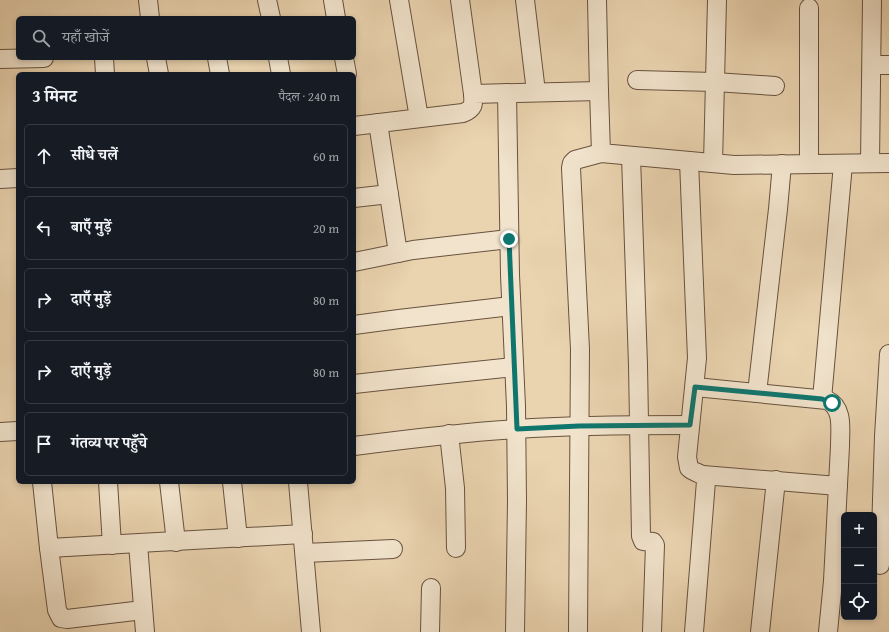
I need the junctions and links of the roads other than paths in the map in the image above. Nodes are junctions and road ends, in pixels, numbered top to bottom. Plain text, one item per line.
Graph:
1 (148, 0) edge
2 (267, 0) edge
3 (333, 0) edge
4 (399, 0) edge
5 (460, 0) edge
6 (525, 0) edge
7 (597, 0) edge
8 (717, 0) edge
9 (872, 0) edge
10 (809, 8) dead end
11 (150, 16) edge
12 (271, 16) edge
13 (336, 16) edge
14 (0, 59) edge
15 (16, 59) edge
16 (104, 60) edge
17 (156, 60) edge
18 (217, 60) edge
19 (278, 60) edge
20 (344, 60) edge
21 (880, 65) edge
22 (105, 72) edge
23 (159, 72) edge
24 (220, 72) edge
25 (281, 72) edge
26 (347, 72) edge
27 (637, 80) dead end
28 (715, 82) junction
29 (775, 86) dead end
30 (599, 91) junction
31 (536, 92) junction
32 (507, 93) junction
33 (473, 94) junction
34 (419, 118) junction
35 (378, 123) junction
36 (356, 125) edge
37 (601, 153) junction
38 (631, 156) junction
39 (689, 161) junction
40 (713, 163) junction
41 (870, 163) junction
42 (782, 164) junction
43 (809, 164) junction
44 (843, 164) junction
45 (889, 164) edge
46 (16, 178) edge
47 (0, 179) edge
48 (389, 194) junction
49 (356, 198) edge
50 (509, 239) junction
51 (398, 253) junction
52 (356, 262) edge
53 (511, 306) junction
54 (356, 325) edge
55 (889, 354) edge
56 (514, 367) junction
57 (356, 384) edge
58 (695, 387) junction
59 (757, 392) junction
60 (822, 399) junction
61 (639, 425) junction
62 (690, 425) junction
63 (579, 426) junction
64 (517, 429) junction
65 (16, 431) edge
66 (0, 432) edge
67 (449, 434) junction
68 (356, 446) edge
69 (703, 475) junction
70 (776, 480) junction
71 (42, 484) edge
72 (108, 484) edge
73 (169, 484) edge
74 (232, 484) edge
75 (298, 484) edge
76 (838, 486) junction
77 (303, 534) junction
78 (238, 538) junction
79 (176, 542) junction
80 (138, 544) junction
81 (112, 545) junction
82 (49, 548) junction
83 (456, 548) dead end
84 (393, 549) dead end
85 (305, 553) junction
86 (839, 559) edge
87 (881, 565) edge
88 (431, 588) dead end
89 (143, 610) junction
90 (145, 632) edge
91 (311, 632) edge
92 (430, 632) edge
93 (514, 632) edge
94 (578, 632) edge
95 (652, 632) edge
96 (694, 632) edge
97 (760, 632) edge
98 (828, 632) edge

1 - 11 street
2 - 12 street
3 - 13 street
4 - 34 street
5 - 33 street
6 - 31 street
7 - 30 street
8 - 28 street
9 - 21 street
10 - 43 street
14 - 15 street
16 - 22 street
17 - 23 street
18 - 24 street
19 - 25 street
20 - 26 street
21 - 41 street
27 - 28 street
28 - 29 street
28 - 40 street
30 - 31 street
30 - 37 street
31 - 32 street
32 - 33 street
32 - 50 street
33 - 34 street
34 - 35 street
35 - 36 street
35 - 48 street
37 - 38 street
37 - 63 street
38 - 39 street
38 - 61 street
39 - 40 street
39 - 58 street
40 - 42 street
41 - 44 street
41 - 45 street
42 - 43 street
42 - 59 street
43 - 44 street
44 - 60 street
46 - 47 street
48 - 49 street
48 - 51 street
50 - 51 street
50 - 53 street
51 - 52 street
53 - 54 street
53 - 56 street
55 - 87 street
56 - 57 street
56 - 64 street
58 - 59 street
58 - 62 street
59 - 60 street
60 - 76 street
61 - 62 street
61 - 63 street
61 - 95 street
62 - 69 street
63 - 64 street
63 - 94 street
64 - 67 street
64 - 93 street
65 - 66 street
67 - 68 street
67 - 83 street
69 - 70 street
69 - 96 street
70 - 76 street
70 - 97 street
71 - 82 street
72 - 81 street
73 - 79 street
74 - 78 street
75 - 77 street
76 - 86 street
77 - 78 street
77 - 85 street
78 - 79 street
79 - 80 street
80 - 81 street
80 - 89 street
81 - 82 street
82 - 89 street
84 - 85 street
85 - 91 street
86 - 98 street
88 - 92 street
89 - 90 street

